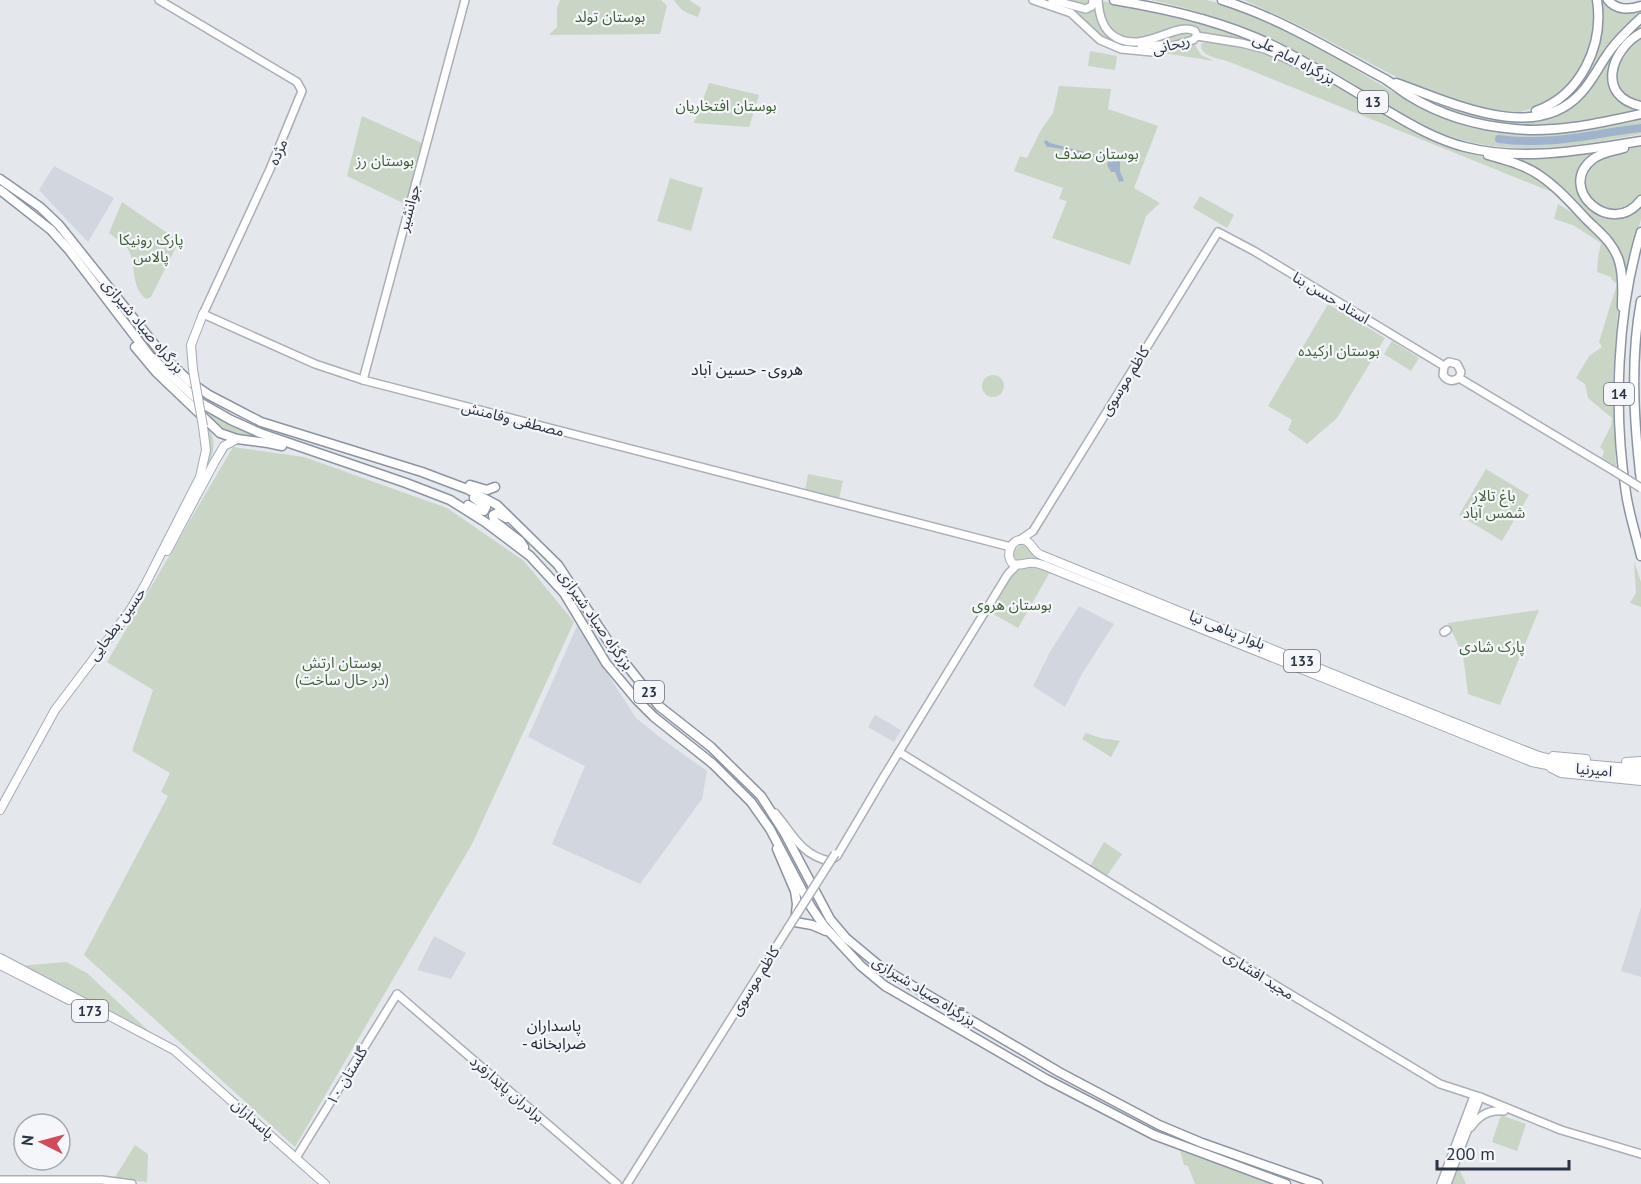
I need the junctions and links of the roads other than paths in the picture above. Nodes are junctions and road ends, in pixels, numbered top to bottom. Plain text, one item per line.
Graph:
1 (159, 0) edge
2 (465, 0) edge
3 (1033, 0) edge
4 (1051, 0) edge
5 (1114, 0) edge
6 (1222, 0) edge
7 (1236, 0) edge
8 (1598, 0) edge
9 (1608, 0) edge
10 (1096, 2) edge
11 (1641, 6) edge
12 (1253, 10) junction
13 (1641, 18) edge
14 (1641, 33) edge
15 (1197, 36) junction
16 (1176, 45) junction
17 (1388, 81) junction
18 (1341, 84) junction
19 (1641, 106) edge
20 (1641, 114) edge
21 (1515, 116) junction
22 (1640, 142) edge
23 (1465, 147) junction
24 (0, 179) edge
25 (0, 190) edge
26 (1641, 200) edge
27 (1218, 232) joint
28 (1641, 232) edge
29 (1641, 301) edge
30 (112, 308) junction
31 (203, 314) junction
32 (1621, 338) junction
33 (1641, 356) edge
34 (1444, 366) junction
35 (193, 370) joint
36 (1458, 378) junction
37 (363, 380) junction
38 (1635, 394) junction
39 (237, 439) junction
40 (305, 448) junction
41 (381, 459) junction
42 (448, 482) junction
43 (1641, 482) edge
44 (495, 487) dead end
45 (1641, 488) edge
46 (450, 500) junction
47 (530, 537) junction
48 (1020, 540) junction
49 (1011, 547) junction
50 (530, 556) junction
51 (1641, 556) edge
52 (1008, 557) junction
53 (1017, 566) junction
54 (1008, 574) junction
55 (145, 585) junction
56 (1151, 604) junction
57 (1448, 724) junction
58 (899, 752) junction
59 (1536, 754) junction
60 (1641, 762) edge
61 (1550, 763) junction
62 (1585, 767) junction
63 (1641, 769) edge
64 (1641, 774) edge
65 (1641, 781) edge
66 (762, 796) junction
67 (0, 810) edge
68 (770, 829) junction
69 (836, 855) junction
70 (828, 933) junction
71 (1, 960) edge
72 (397, 994) joint
73 (1440, 1084) junction
74 (1477, 1097) junction
75 (1469, 1108) junction
76 (1527, 1117) junction
77 (1462, 1143) junction
78 (1641, 1154) edge
79 (296, 1158) junction
80 (0, 1180) edge
81 (132, 1184) edge
82 (325, 1184) edge
83 (617, 1184) edge
84 (627, 1184) edge
85 (1286, 1184) edge
86 (1318, 1184) edge
87 (1441, 1184) edge
88 (1447, 1184) edge

1 - 31 main road, مژده
2 - 37 main road, جوانشیر
3 - 16 main road, ریحانی
4 - 10 main road
5 - 18 highway, بزرگراه امام علی / 13
6 - 12 highway, بزرگراه امام علی / 13
7 - 12 main road
8 - 21 highway
9 - 11 highway
10 - 15 main road, ریحانی
10 - 16 main road
12 - 17 highway, بزرگراه امام علی / 13
13 - 21 highway
14 - 19 highway
15 - 16 main road, ریحانی
15 - 18 main road
17 - 20 highway, بزرگراه امام علی / 13
17 - 21 highway
18 - 23 highway, بزرگراه امام علی / 13
22 - 23 highway, بزرگراه امام علی / 13
22 - 26 highway
23 - 32 highway
24 - 41 highway, بزرگراه صیاد شیرازی / 23
25 - 30 highway, بزرگراه صیاد شیرازی / 23
27 - 34 main road, استاد حسن بنا
27 - 48 main road, کاظم موسوی
28 - 32 highway, 14
29 - 38 highway, 14
30 - 39 highway
30 - 40 highway, بزرگراه صیاد شیرازی / 23
31 - 35 main road, مژده
31 - 37 main road, مصطفی وفامنش
32 - 51 highway, 14
33 - 38 highway
34 - 36 main road
34 - 36 main road
35 - 55 main road, حسین بطحایی, bridge
36 - 45 main road, bridge
37 - 49 main road, مصطفی وفامنش
38 - 43 highway, 14
39 - 40 highway
39 - 55 main road
40 - 46 highway, بزرگراه صیاد شیرازی / 23
41 - 42 highway, بزرگراه صیاد شیرازی / 23
41 - 44 highway
42 - 46 highway
42 - 47 highway, بزرگراه صیاد شیرازی / 23
46 - 50 highway, بزرگراه صیاد شیرازی / 23
47 - 50 highway
47 - 66 highway, بزرگراه صیاد شیرازی / 23
48 - 49 main road
48 - 56 main road, بلوار پناهی نیا / 133
49 - 52 main road
50 - 68 highway, بزرگراه صیاد شیرازی / 23
52 - 53 main road
52 - 54 main road
53 - 54 main road, کاظم موسوی
53 - 56 main road, بلوار پناهی نیا / 133
54 - 58 main road, کاظم موسوی
55 - 67 main road, حسین بطحایی
56 - 57 main road, بلوار پناهی نیا / 133
57 - 59 main road, بلوار پناهی نیا / 133
57 - 61 main road, بلوار پناهی نیا / 133
58 - 69 main road, کاظم موسوی
58 - 73 main road, مجید افشاری
59 - 60 main road
59 - 61 main road, بلوار پناهی نیا / 133
61 - 62 main road, امیرنیا
61 - 65 main road
62 - 63 main road, امیرنیا
62 - 64 main road, امیرنیا
66 - 69 main road
66 - 86 highway, بزرگراه صیاد شیرازی / 23
68 - 70 highway, بزرگراه صیاد شیرازی / 23
68 - 70 highway
69 - 84 main road, کاظم موسوی, bridge
70 - 85 highway, بزرگراه صیاد شیرازی / 23
71 - 79 main road, پاسداران / 173
72 - 79 main road, گلستان ۱۰
72 - 83 main road, برادران پایدارفرد
73 - 74 main road, مجید افشاری
73 - 75 main road
74 - 75 main road
74 - 76 main road, مجید افشاری
74 - 77 main road
75 - 87 main road
76 - 77 main road
76 - 78 main road, مجید افشاری
77 - 88 main road
79 - 82 main road, پاسداران / 173
80 - 81 main road

